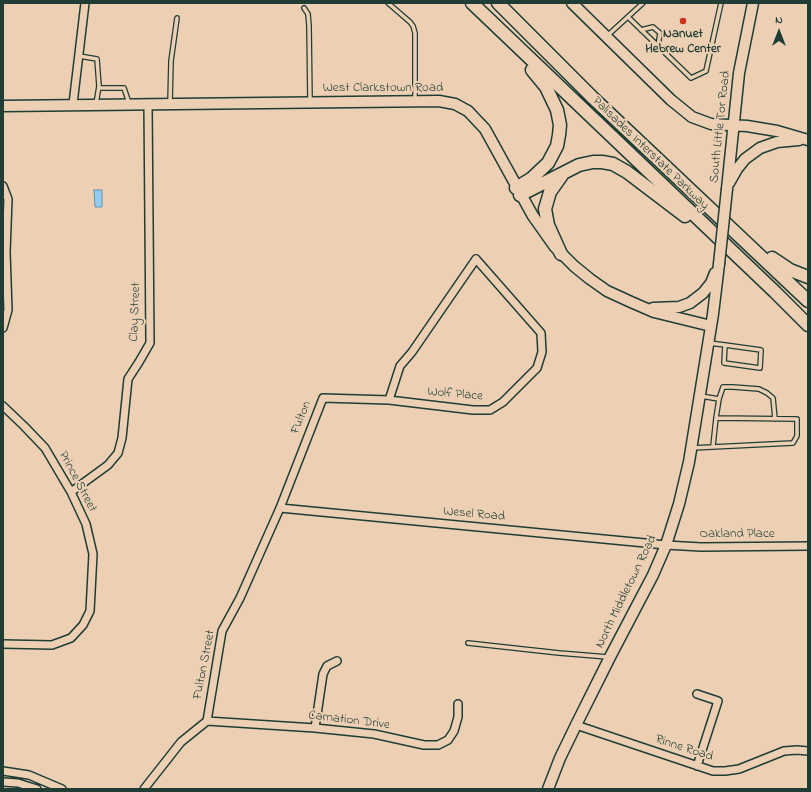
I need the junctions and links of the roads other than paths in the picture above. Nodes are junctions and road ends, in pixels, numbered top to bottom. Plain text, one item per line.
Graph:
1 (85, 3) edge
2 (388, 3) edge
3 (471, 3) edge
4 (498, 3) edge
5 (572, 3) edge
6 (643, 3) edge
7 (720, 3) edge
8 (753, 3) edge
9 (304, 8) dead end
10 (628, 17) junction
11 (177, 18) dead end
12 (641, 30) junction
13 (607, 37) junction
14 (658, 46) junction
15 (80, 56) junction
16 (99, 88) junction
17 (415, 101) junction
18 (310, 102) junction
19 (73, 104) junction
20 (96, 104) junction
21 (130, 104) junction
22 (148, 104) junction
23 (170, 104) junction
24 (3, 106) edge
25 (734, 125) junction
26 (808, 140) edge
27 (571, 168) junction
28 (3, 186) edge
29 (727, 189) junction
30 (518, 191) junction
31 (706, 205) junction
32 (561, 254) junction
33 (719, 264) junction
34 (754, 273) junction
35 (808, 277) edge
36 (808, 301) edge
37 (641, 307) junction
38 (808, 325) edge
39 (711, 326) junction
40 (3, 328) edge
41 (708, 343) junction
42 (725, 345) junction
43 (700, 396) junction
44 (718, 399) junction
45 (389, 400) junction
46 (3, 406) edge
47 (716, 418) junction
48 (775, 418) junction
49 (713, 446) junction
50 (691, 448) junction
51 (71, 492) junction
52 (280, 508) junction
53 (666, 545) junction
54 (808, 546) edge
55 (468, 643) dead end
56 (3, 644) edge
57 (610, 657) junction
58 (337, 661) dead end
59 (697, 694) dead end
60 (458, 704) dead end
61 (207, 721) junction
62 (576, 724) junction
63 (315, 728) junction
64 (808, 751) edge
65 (697, 766) junction
66 (3, 771) edge
67 (3, 782) edge
68 (37, 789) edge
69 (62, 789) edge
70 (144, 789) edge
71 (548, 789) edge

1 - 15 street
2 - 17 lane
3 - 30 highway
3 - 34 highway, Palisades Interstate Parkway
4 - 31 highway, Palisades Interstate Parkway
5 - 13 street
6 - 10 lane
7 - 14 lane
8 - 25 street, South Little Tor Road
9 - 18 lane
10 - 12 lane
10 - 13 lane
11 - 23 lane
12 - 14 lane
12 - 14 lane
13 - 25 street
15 - 16 lane
15 - 19 street
16 - 20 lane
16 - 21 lane
17 - 18 street, West Clarkstown Road
17 - 30 street, West Clarkstown Road
18 - 23 street, West Clarkstown Road
19 - 20 street, West Clarkstown Road
19 - 24 street, West Clarkstown Road
20 - 21 street, West Clarkstown Road
21 - 22 street, West Clarkstown Road
22 - 23 street, West Clarkstown Road
22 - 51 street, Clay Street
25 - 26 street
25 - 29 street, South Little Tor Road
26 - 29 street
27 - 30 highway
27 - 32 highway
27 - 34 highway
28 - 40 street
29 - 33 street, South Little Tor Road, bridge
30 - 32 street, West Clarkstown Road
31 - 35 highway
31 - 36 highway, Palisades Interstate Parkway
32 - 37 street, West Clarkstown Road
33 - 37 street
33 - 39 street, South Little Tor Road
34 - 38 highway, Palisades Interstate Parkway
37 - 39 street, West Clarkstown Road
39 - 41 street, North Middletown Road
41 - 42 lane
41 - 43 street, North Middletown Road
42 - 42 lane
43 - 44 lane
43 - 50 street, North Middletown Road
44 - 47 lane
44 - 48 lane
45 - 45 street, Wolf Place
45 - 52 street, Fulton
46 - 51 street, Prince Street
47 - 48 lane
47 - 49 lane
48 - 49 lane
49 - 50 lane
50 - 53 street, North Middletown Road
51 - 56 street, Prince Street
52 - 53 street, Wesel Road
52 - 61 street, Fulton Street
53 - 54 street, Oakland Place
53 - 57 street, North Middletown Road
55 - 57 lane
57 - 62 street, North Middletown Road
58 - 63 street
59 - 65 street
60 - 63 street, Carnation Drive
61 - 63 street, Carnation Drive
61 - 70 street
62 - 65 street, Rinne Road
62 - 71 street, North Middletown Road
64 - 65 street, Rinne Road
66 - 69 street
67 - 68 street

